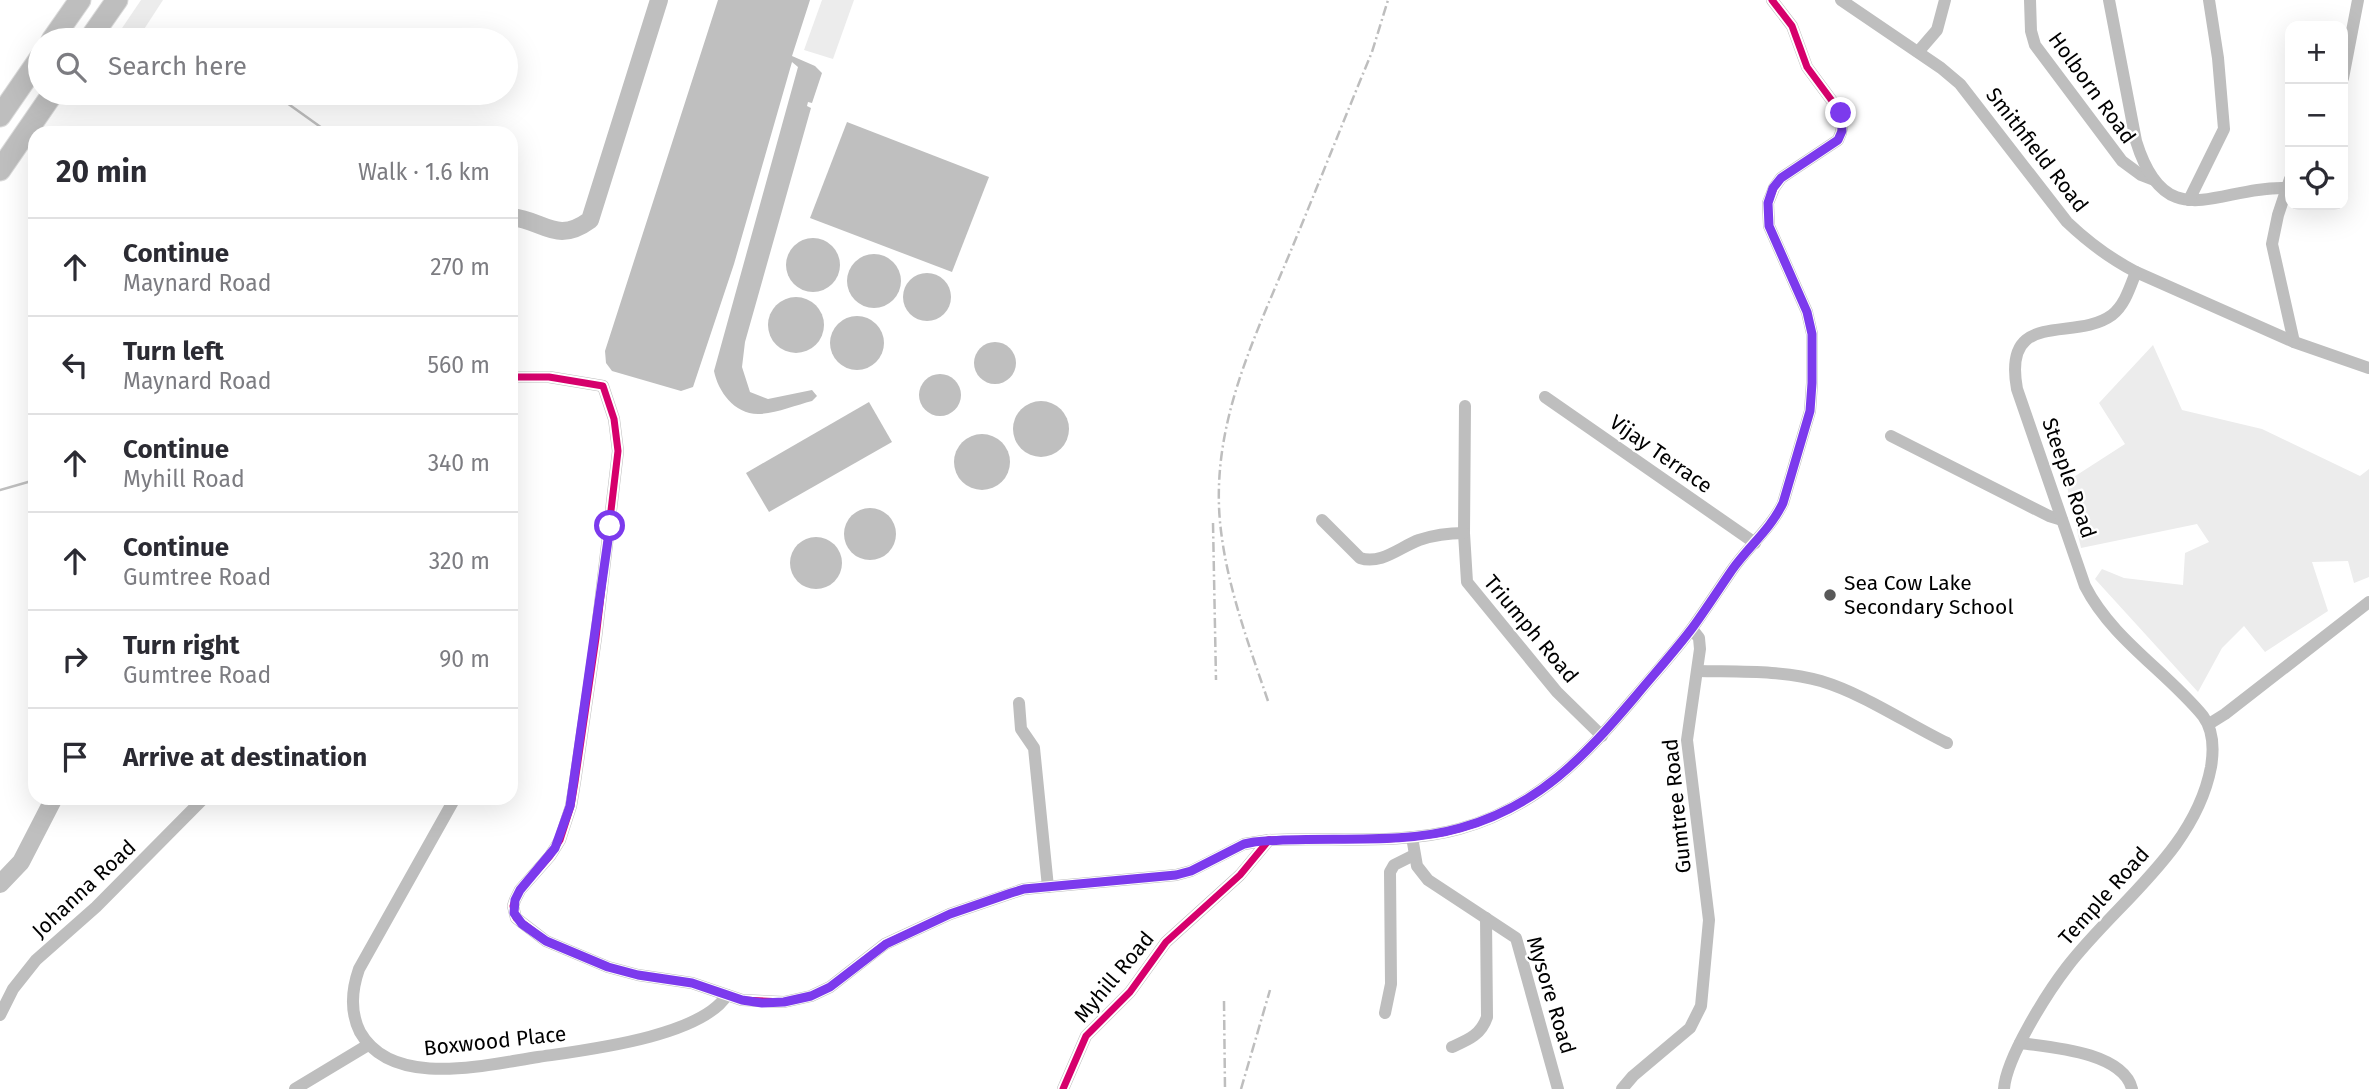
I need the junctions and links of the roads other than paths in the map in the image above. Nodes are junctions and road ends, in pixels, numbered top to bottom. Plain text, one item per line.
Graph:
1 (80, 0) edge
2 (117, 0) edge
3 (1772, 0) edge
4 (1841, 0) edge
5 (1945, 0) edge
6 (2030, 0) edge
7 (2109, 0) edge
8 (2209, 0) edge
9 (2358, 0) edge
10 (60, 28) edge
11 (97, 28) edge
12 (1918, 52) junction
13 (2348, 52) edge
14 (28, 75) edge
15 (45, 105) edge
16 (0, 116) edge
17 (30, 126) edge
18 (28, 129) edge
19 (0, 170) edge
20 (2154, 180) junction
21 (2285, 184) edge
22 (2285, 195) edge
23 (2189, 200) junction
24 (2136, 272) junction
25 (2294, 342) junction
26 (2369, 368) edge
27 (518, 377) edge
28 (1545, 397) dead end
29 (1465, 406) dead end
30 (1891, 436) dead end
31 (1322, 520) dead end
32 (2063, 520) junction
33 (1464, 533) junction
34 (1755, 543) junction
35 (2369, 602) edge
36 (1692, 629) junction
37 (1698, 671) junction
38 (1019, 703) dead end
39 (2209, 724) junction
40 (1602, 736) junction
41 (1947, 743) dead end
42 (197, 805) edge
43 (451, 805) edge
44 (1412, 837) junction
45 (1269, 840) junction
46 (1414, 855) junction
47 (1048, 887) junction
48 (1486, 918) junction
49 (727, 995) junction
50 (1385, 1013) dead end
51 (0, 1015) edge
52 (2020, 1043) junction
53 (368, 1045) junction
54 (1452, 1047) dead end
55 (295, 1089) edge
56 (1063, 1089) edge
57 (1559, 1089) edge
58 (1622, 1089) edge
59 (2004, 1089) edge
60 (2132, 1089) edge

1 - 10 highway
2 - 11 highway
3 - 34 street
4 - 12 street, Smithfield Road
5 - 12 street
6 - 20 street, Holborn Road
7 - 20 street
8 - 23 street
9 - 13 street
12 - 24 street, Smithfield Road
14 - 16 highway
15 - 17 highway
18 - 19 highway
20 - 23 street, Holborn Road
21 - 23 street
22 - 25 street
24 - 25 street, Smithfield Road
24 - 32 street, Steeple Road
25 - 26 street, Smithfield Road
27 - 49 street
28 - 34 street, Vijay Terrace
29 - 33 street, Triumph Road
30 - 32 street
31 - 33 street
32 - 39 street, Steeple Road
33 - 40 street, Triumph Road
34 - 36 street
35 - 39 street
36 - 37 street, Gumtree Road
36 - 40 street
37 - 41 street
37 - 58 street, Gumtree Road
38 - 47 street
39 - 52 street, Temple Road
40 - 44 street
42 - 51 street, Johanna Road
43 - 53 street
44 - 45 street
44 - 46 street, Mysore Road
45 - 47 street
45 - 56 street, Myhill Road
46 - 48 street, Mysore Road
46 - 50 street
47 - 49 street
48 - 54 street
48 - 57 street, Mysore Road
49 - 53 street, Boxwood Place
52 - 59 street, Temple Road
52 - 60 street
53 - 55 street

